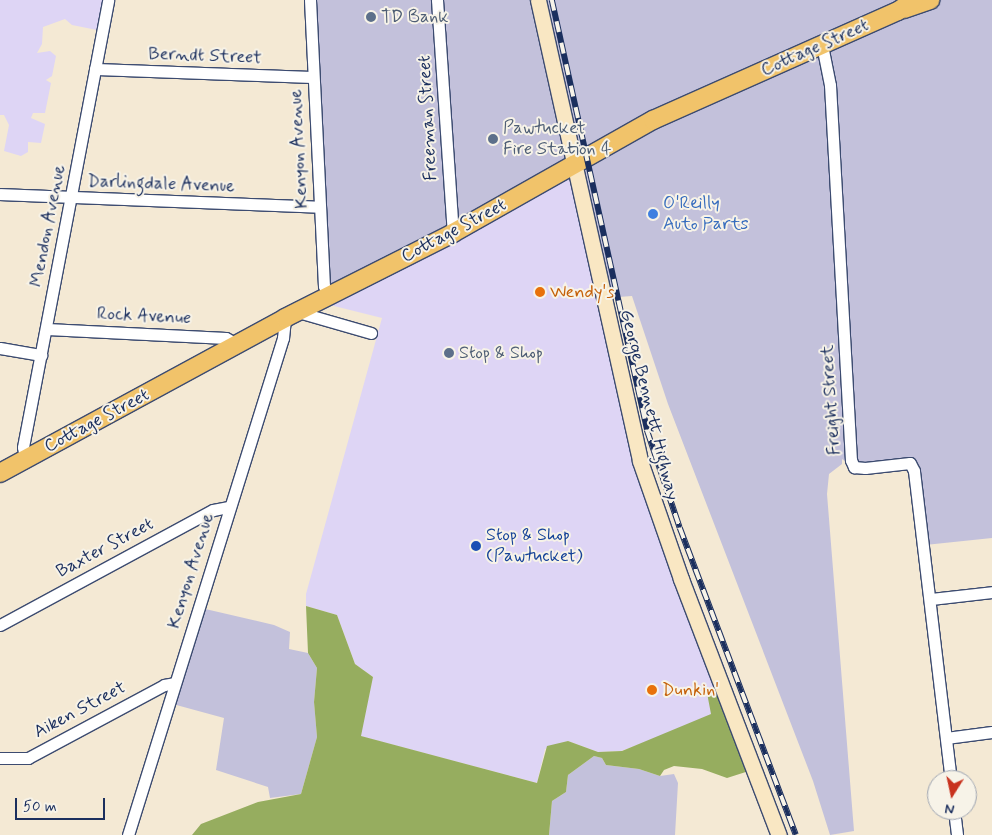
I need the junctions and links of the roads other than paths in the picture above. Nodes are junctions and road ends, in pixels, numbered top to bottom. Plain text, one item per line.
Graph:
1 (108, 0) edge
2 (310, 0) edge
3 (437, 0) edge
4 (538, 0) edge
5 (914, 0) edge
6 (930, 0) edge
7 (898, 11) junction
8 (822, 45) junction
9 (96, 69) junction
10 (313, 78) junction
11 (572, 164) junction
12 (0, 194) edge
13 (72, 198) junction
14 (320, 207) junction
15 (453, 233) junction
16 (328, 296) junction
17 (291, 315) junction
18 (47, 329) junction
19 (372, 333) dead end
20 (238, 345) junction
21 (0, 348) edge
22 (41, 355) junction
23 (25, 459) junction
24 (0, 473) edge
25 (229, 507) junction
26 (992, 592) edge
27 (931, 599) junction
28 (0, 625) edge
29 (174, 683) junction
30 (992, 732) edge
31 (946, 738) junction
32 (0, 758) edge
33 (950, 770) edge
34 (955, 820) edge
35 (128, 835) edge
36 (779, 835) edge
37 (957, 835) edge

1 - 9 street, Mendon Avenue
2 - 10 street, Kenyon Avenue
3 - 15 street, Freeman Street
4 - 11 main road, George Bennett Highway
5 - 7 main road, Cottage Street
6 - 7 main road
7 - 8 main road, Cottage Street
8 - 11 main road, Cottage Street
8 - 27 street, Freight Street
9 - 10 street, Berndt Street
9 - 13 street, Mendon Avenue
10 - 14 street, Kenyon Avenue
11 - 15 main road, Cottage Street
11 - 36 main road, George Bennett Highway
12 - 13 street, Darlingdale Avenue
13 - 14 street, Darlingdale Avenue
13 - 18 street, Mendon Avenue
14 - 16 street, Kenyon Avenue
15 - 16 main road, Cottage Street
16 - 17 main road, Cottage Street
17 - 19 street
17 - 20 main road, Cottage Street
17 - 25 street, Kenyon Avenue
18 - 20 street, Rock Avenue
18 - 22 street, Mendon Avenue
20 - 23 main road, Cottage Street
21 - 22 street
22 - 23 street, Mendon Avenue
23 - 24 main road, Cottage Street
25 - 28 street, Baxter Street
25 - 29 street, Kenyon Avenue
26 - 27 street
27 - 31 street, Freight Street
29 - 32 street, Aiken Street
29 - 35 street, Kenyon Avenue
30 - 31 street
31 - 33 street, Freight Street
34 - 37 street

